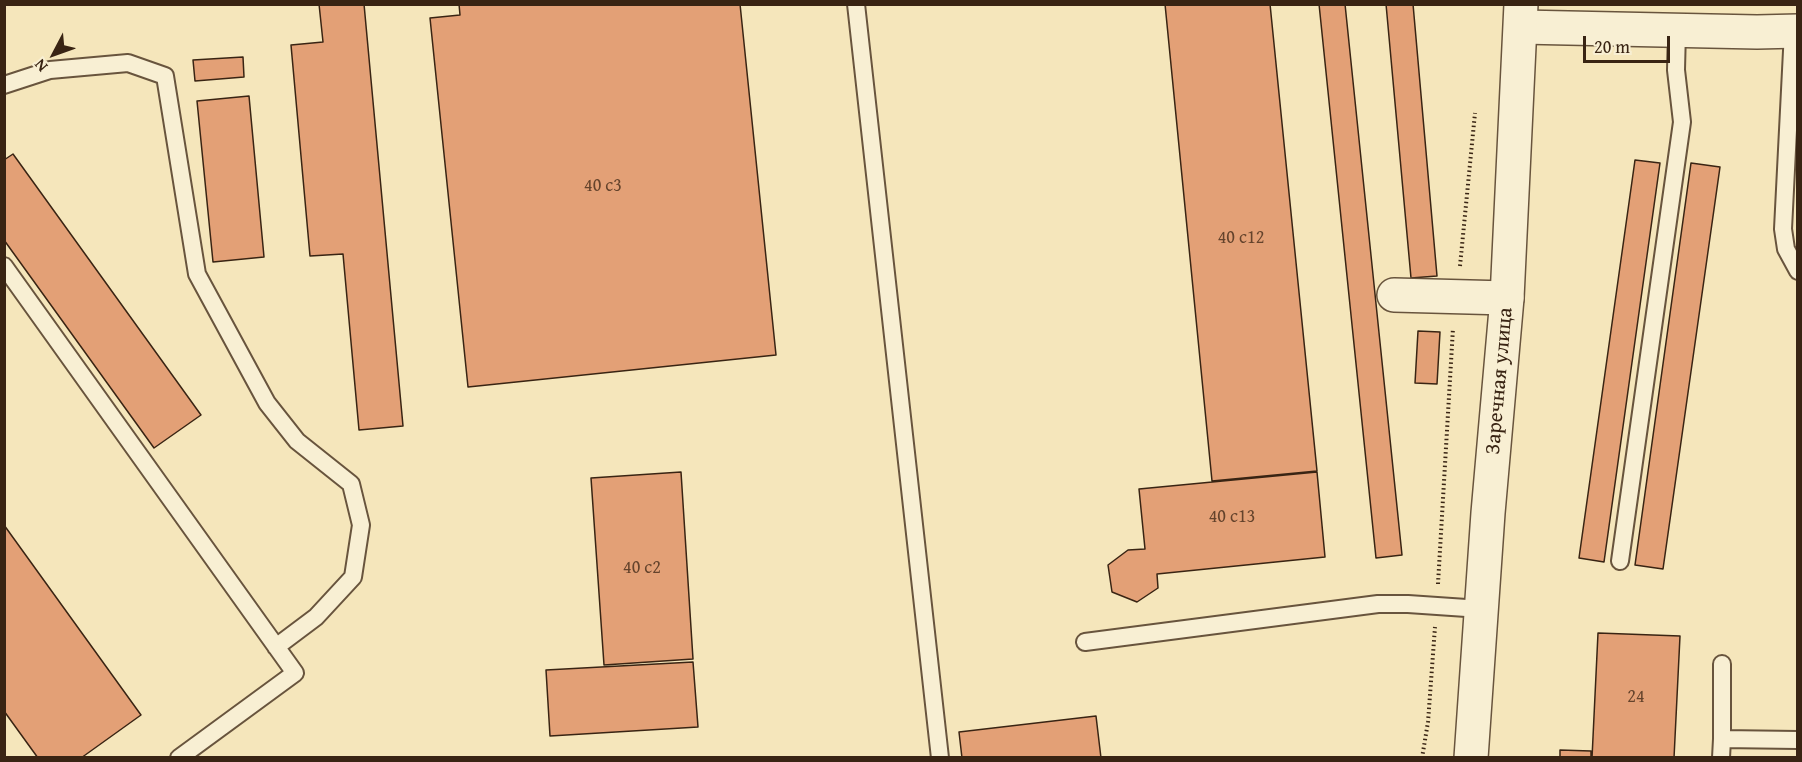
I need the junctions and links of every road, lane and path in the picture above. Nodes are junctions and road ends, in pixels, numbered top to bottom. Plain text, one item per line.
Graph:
1 (856, 4) edge
2 (1521, 16) edge
3 (1677, 30) junction
4 (1795, 31) edge
5 (4, 85) edge
6 (1475, 113) dead end
7 (4, 266) edge
8 (1797, 271) edge
9 (1394, 295) dead end
10 (1457, 297) junction
11 (1507, 298) junction
12 (1620, 561) dead end
13 (1437, 606) junction
14 (1482, 609) junction
15 (1084, 642) dead end
16 (276, 647) junction
17 (1722, 664) dead end
18 (1722, 739) junction
19 (1797, 740) edge
20 (179, 758) edge
21 (940, 758) edge
22 (1422, 758) edge
23 (1471, 758) edge
24 (1721, 758) edge

1 - 21 lane
2 - 3 street
2 - 11 street, Заречная улица
3 - 4 street
3 - 12 lane
4 - 8 lane
5 - 16 lane
6 - 10 path
7 - 16 lane
9 - 10 street
10 - 11 street
10 - 13 path
11 - 14 street, Заречная улица
13 - 14 lane
13 - 15 lane
13 - 22 path
14 - 23 street, Заречная улица
16 - 20 lane
17 - 18 lane
18 - 19 lane
18 - 24 lane

